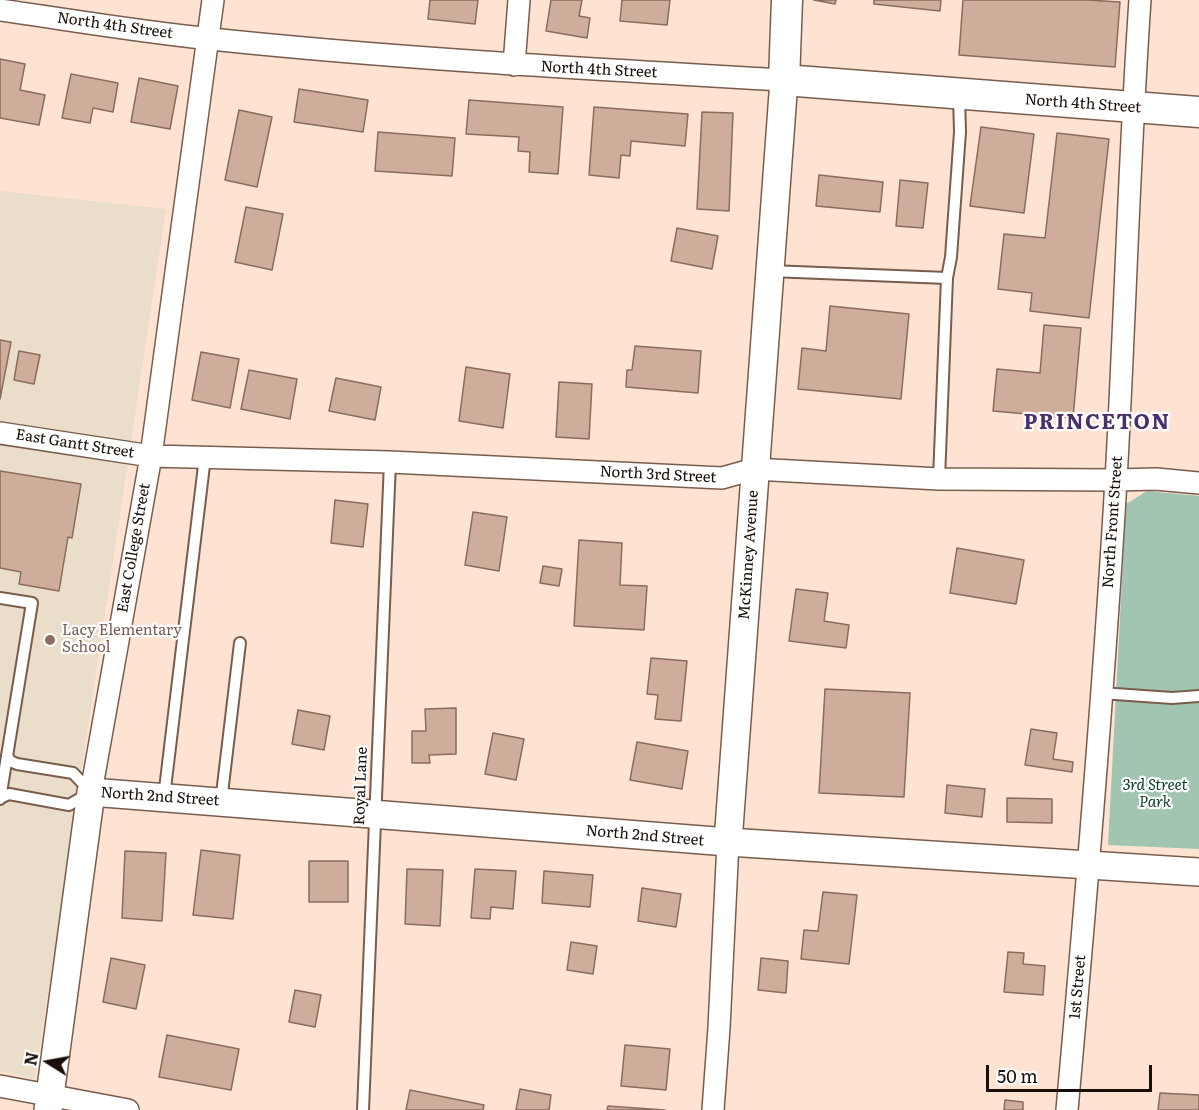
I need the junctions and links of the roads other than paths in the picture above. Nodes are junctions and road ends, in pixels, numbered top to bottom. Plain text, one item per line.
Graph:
1 (213, 0) edge
2 (519, 0) edge
3 (787, 0) edge
4 (1140, 0) edge
5 (0, 10) edge
6 (208, 39) junction
7 (514, 65) junction
8 (784, 80) junction
9 (959, 94) junction
10 (1132, 108) junction
11 (1199, 112) edge
12 (770, 271) junction
13 (947, 278) junction
14 (0, 433) edge
15 (151, 456) junction
16 (205, 457) junction
17 (390, 462) junction
18 (754, 469) junction
19 (939, 479) junction
20 (1116, 480) junction
21 (1199, 483) edge
22 (0, 598) edge
23 (240, 643) dead end
24 (1101, 693) junction
25 (1199, 696) edge
26 (7, 755) junction
27 (91, 792) junction
28 (0, 798) edge
29 (164, 798) junction
30 (221, 802) junction
31 (374, 814) junction
32 (728, 842) junction
33 (1090, 864) junction
34 (1199, 872) edge
35 (0, 1086) edge
36 (49, 1103) edge
37 (128, 1110) edge
38 (363, 1110) edge
39 (713, 1110) edge
40 (1067, 1110) edge

1 - 6 street, East College Street
2 - 7 street
3 - 8 main road, McKinney Avenue
4 - 10 street, North Front Street
5 - 6 street, North 4th Street
6 - 7 street, North 4th Street
6 - 15 street, East College Street
7 - 8 street, North 4th Street
8 - 9 main road, North 4th Street
8 - 12 street, McKinney Avenue
9 - 10 main road, North 4th Street
9 - 13 lane
10 - 11 main road, North 4th Street
10 - 20 street, North Front Street
12 - 13 lane
12 - 18 street, McKinney Avenue
13 - 19 lane
14 - 15 street, East Gantt Street
15 - 16 street, North 3rd Street
15 - 27 street, East College Street
16 - 17 street, North 3rd Street
16 - 29 lane
17 - 18 street, North 3rd Street
17 - 31 lane, Royal Lane
18 - 19 street, North 3rd Street
18 - 32 street, McKinney Avenue
19 - 20 street, North 3rd Street
20 - 21 street, North 3rd Street
20 - 24 street, North Front Street
22 - 26 lane
23 - 30 lane
24 - 25 lane
24 - 33 street, North Front Street
26 - 27 lane
26 - 28 lane
27 - 28 lane
27 - 29 street, North 2nd Street
27 - 36 street, East College Street
29 - 30 street, North 2nd Street
30 - 31 street, North 2nd Street
31 - 32 street, North 2nd Street
31 - 38 lane, Royal Lane
32 - 33 street, North 2nd Street
32 - 39 street, McKinney Avenue
33 - 34 street, North 2nd Street
33 - 40 street, 1st Street
35 - 36 street
36 - 37 street

